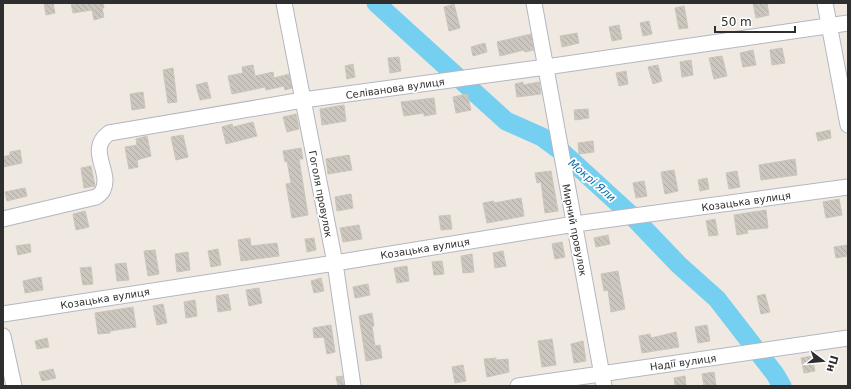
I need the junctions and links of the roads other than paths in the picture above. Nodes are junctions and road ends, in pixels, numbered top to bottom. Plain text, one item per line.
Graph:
1 (284, 3) edge
2 (534, 3) edge
3 (825, 3) edge
4 (848, 23) edge
5 (829, 26) junction
6 (546, 67) junction
7 (303, 100) junction
8 (848, 125) edge
9 (848, 187) edge
10 (3, 218) edge
11 (575, 224) junction
12 (335, 263) junction
13 (3, 314) edge
14 (3, 336) edge
15 (848, 338) edge
16 (603, 380) edge
17 (14, 386) edge
18 (353, 386) edge
19 (518, 386) edge

1 - 7 street, Гоголя провулок
2 - 6 street, Мирний провулок
3 - 5 street
4 - 5 street, Селіванова вулиця
5 - 6 street, Селіванова вулиця
5 - 8 street
6 - 7 street, Селіванова вулиця
6 - 11 street, Мирний провулок
7 - 10 street, Селіванова вулиця
7 - 12 street, Гоголя провулок
9 - 11 street, Козацька вулиця
11 - 12 street, Козацька вулиця
11 - 16 street, Мирний провулок
12 - 13 street, Козацька вулиця
12 - 18 street, Гоголя провулок
14 - 17 street
15 - 16 street, Надії вулиця
16 - 19 street, Надії вулиця

